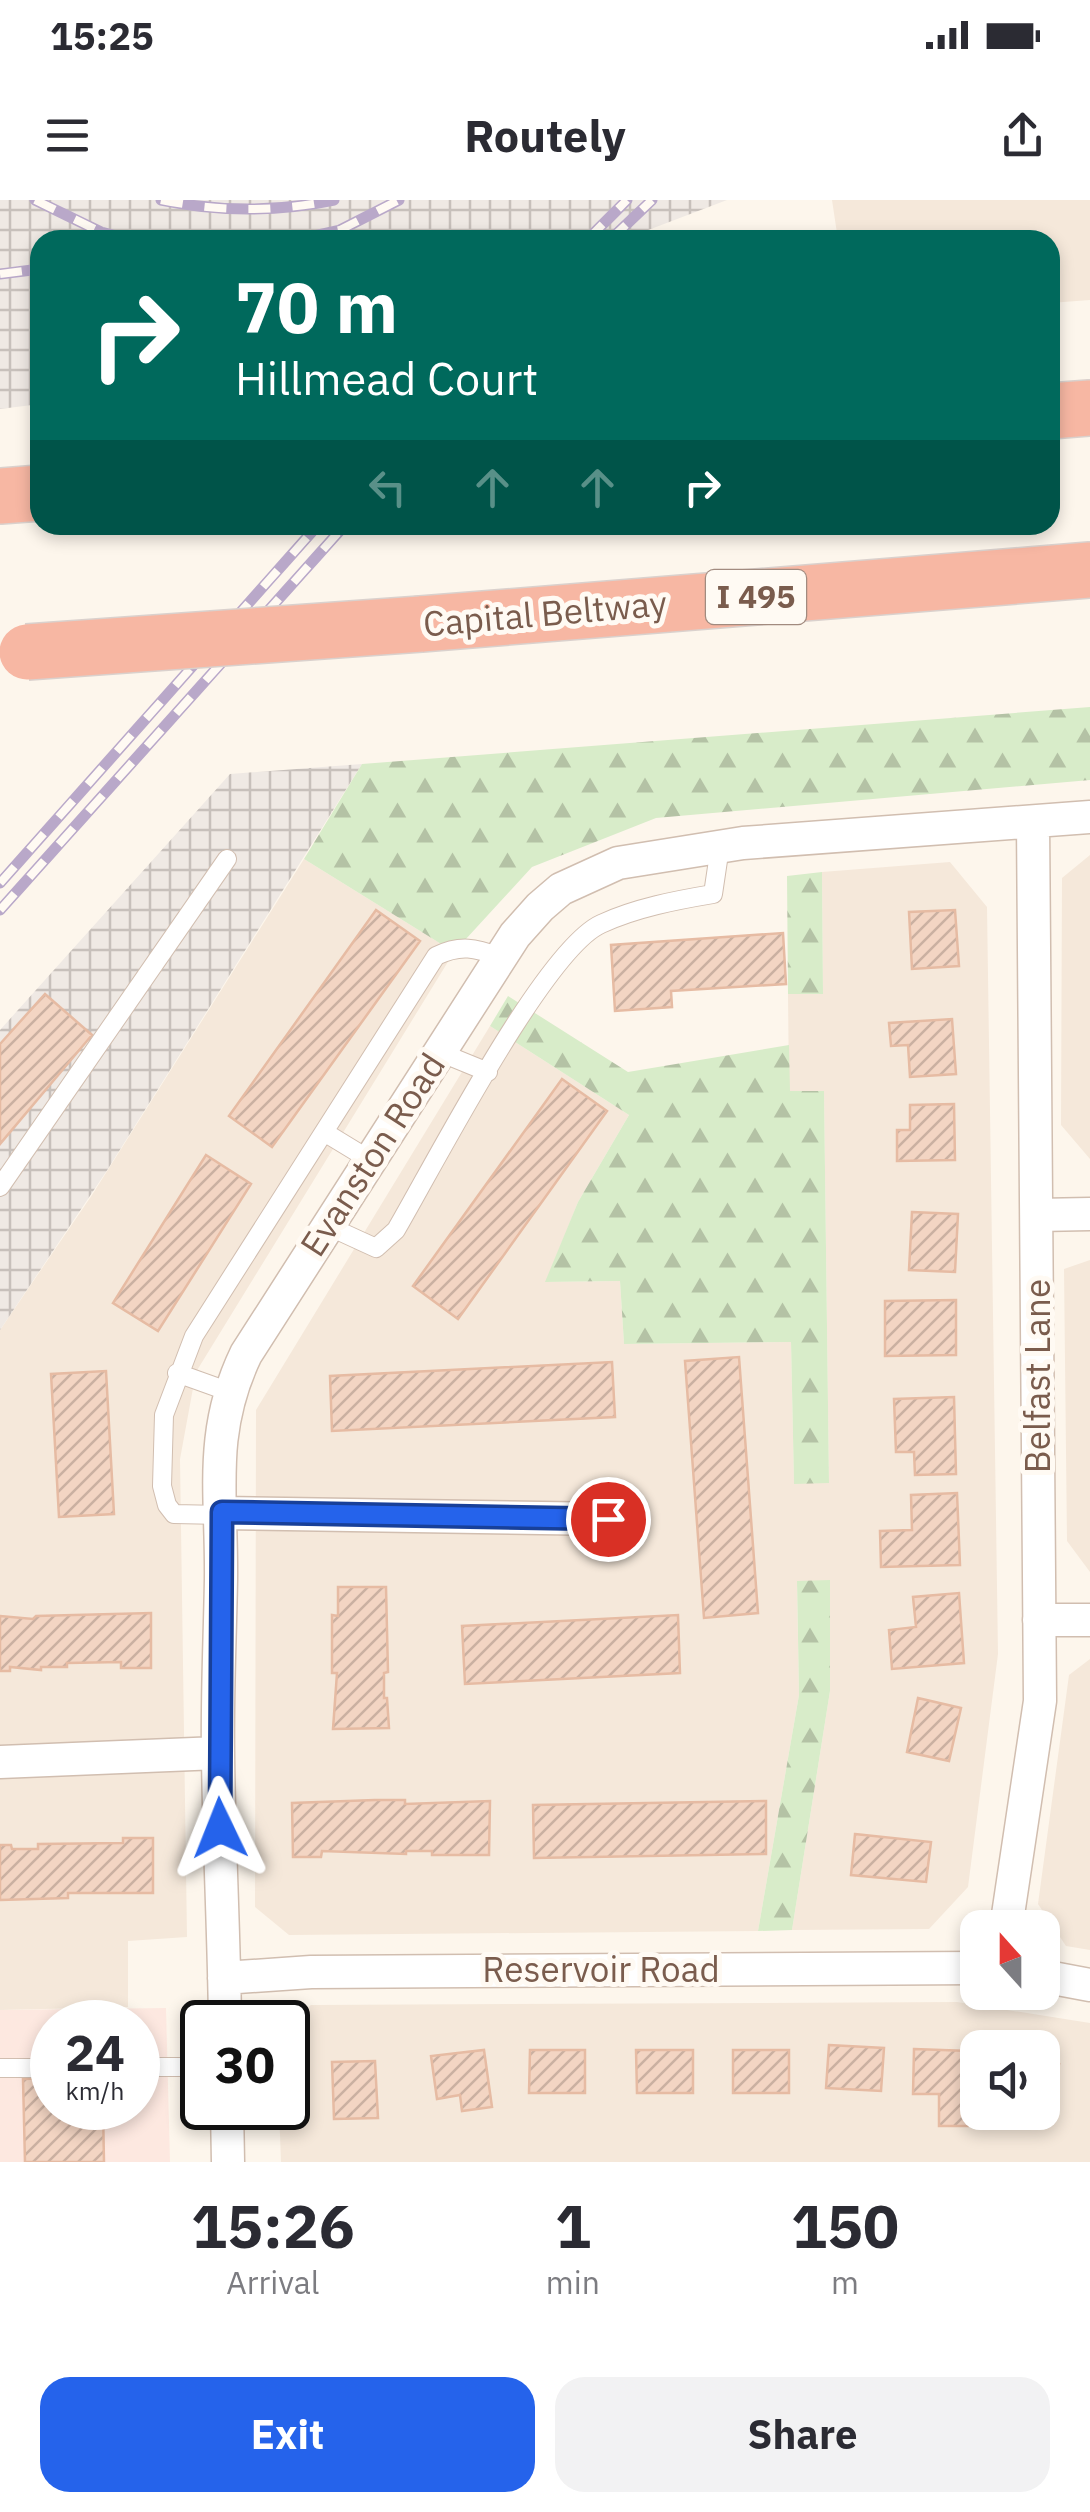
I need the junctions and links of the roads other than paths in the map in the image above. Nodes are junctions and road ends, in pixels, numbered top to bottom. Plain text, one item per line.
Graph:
1 (1090, 408) edge
2 (1060, 410) edge
3 (30, 494) edge
4 (0, 496) edge
5 (1090, 570) edge
6 (13, 653) edge
7 (1090, 816) edge
8 (1033, 822) junction
9 (720, 847) junction
10 (227, 859) dead end
11 (501, 956) junction
12 (439, 1052) junction
13 (488, 1072) junction
14 (324, 1132) junction
15 (370, 1160) junction
16 (0, 1188) edge
17 (1038, 1214) junction
18 (1090, 1214) edge
19 (328, 1226) junction
20 (178, 1373) junction
21 (230, 1392) junction
22 (222, 1514) junction
23 (608, 1519) dead end
24 (1040, 1620) junction
25 (1090, 1620) edge
26 (218, 1753) junction
27 (0, 1762) edge
28 (1009, 1910) edge
29 (960, 1968) edge
30 (224, 1978) junction
31 (1060, 1979) edge
32 (1090, 1985) edge
33 (224, 2000) edge
34 (0, 2068) edge
35 (30, 2068) edge
36 (227, 2130) edge
37 (228, 2162) edge

1 - 2 highway
3 - 4 highway
5 - 6 highway, Capital Beltway / I 495, bridge
7 - 8 street, Evanston Road
8 - 9 street, Evanston Road
8 - 17 street, Belfast Lane
9 - 11 street, Evanston Road
9 - 13 lane
10 - 16 lane
11 - 12 street, Evanston Road
11 - 14 lane
12 - 13 lane
12 - 15 street, Evanston Road
13 - 19 lane
14 - 15 lane
14 - 20 lane
15 - 19 street, Evanston Road
17 - 18 street
17 - 24 street, Belfast Lane
19 - 21 street, Evanston Road
20 - 21 lane
20 - 22 lane
21 - 22 street, Evanston Road
22 - 23 street
22 - 26 street, Evanston Road
24 - 25 street
24 - 28 street, Belfast Lane
26 - 27 street
26 - 30 street, Evanston Road
29 - 30 street, Reservoir Road
30 - 33 street, Evanston Road
31 - 32 street
34 - 35 lane
36 - 37 street

